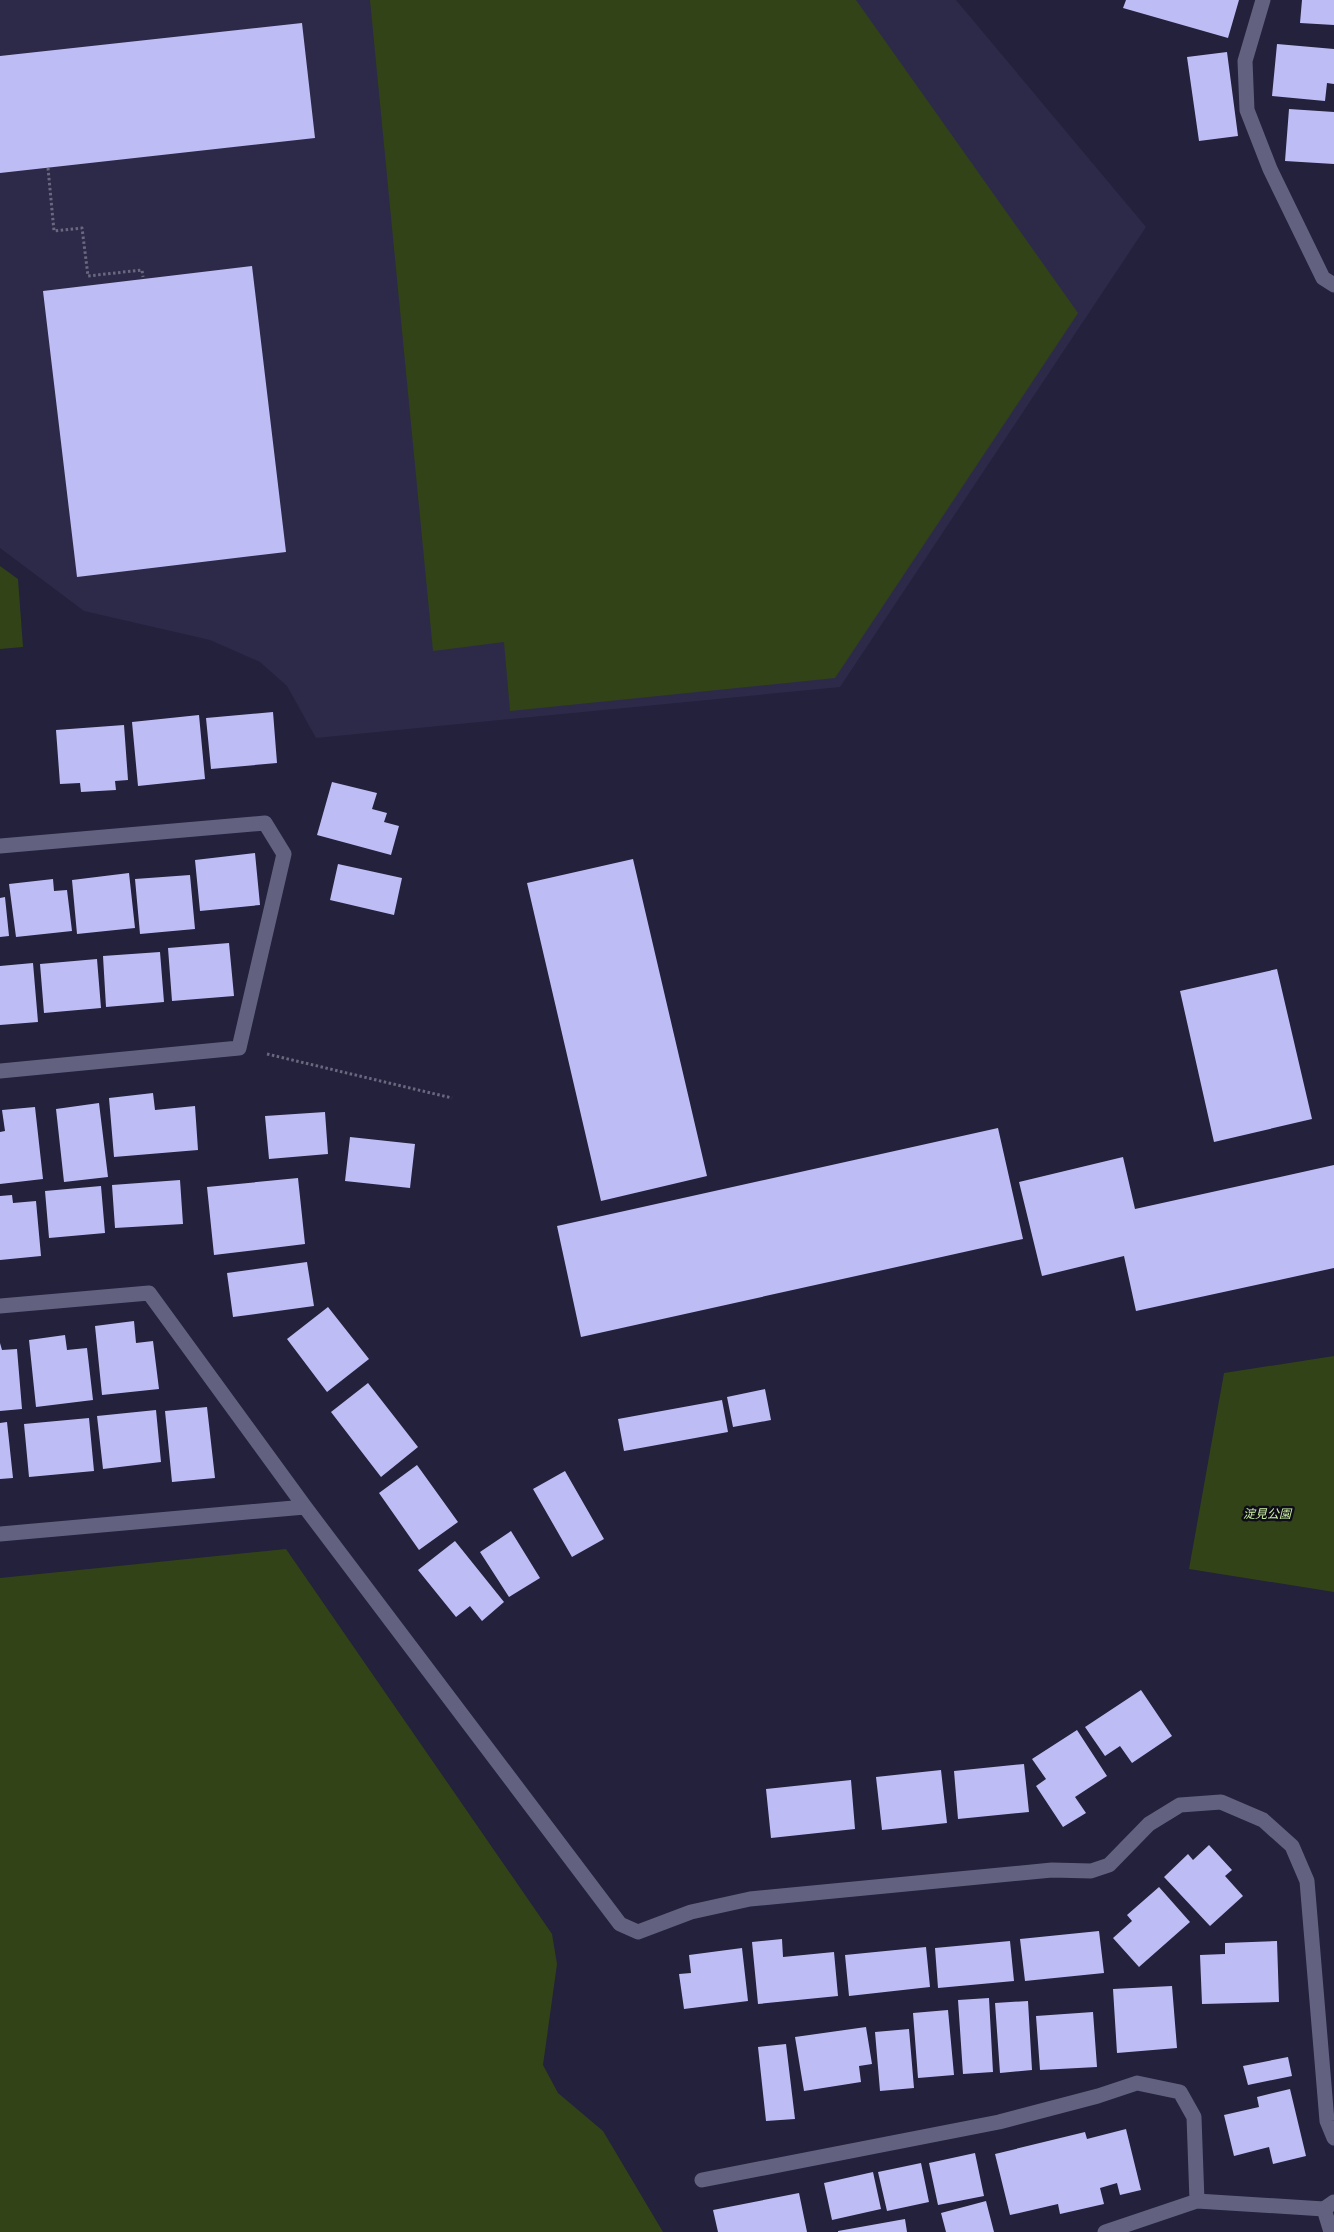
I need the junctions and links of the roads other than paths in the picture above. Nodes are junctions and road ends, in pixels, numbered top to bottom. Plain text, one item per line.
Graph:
1 (1263, 0) edge
2 (1334, 285) edge
3 (0, 846) edge
4 (0, 1071) edge
5 (0, 1306) edge
6 (305, 1507) junction
7 (0, 1534) edge
8 (1334, 2138) edge
9 (702, 2180) dead end
10 (1197, 2201) junction
11 (1329, 2206) edge
12 (1105, 2232) edge
13 (1331, 2232) edge

1 - 2 street
3 - 4 street
5 - 6 street
6 - 7 street
6 - 8 street
9 - 10 street
10 - 11 street
10 - 12 street
11 - 13 street

